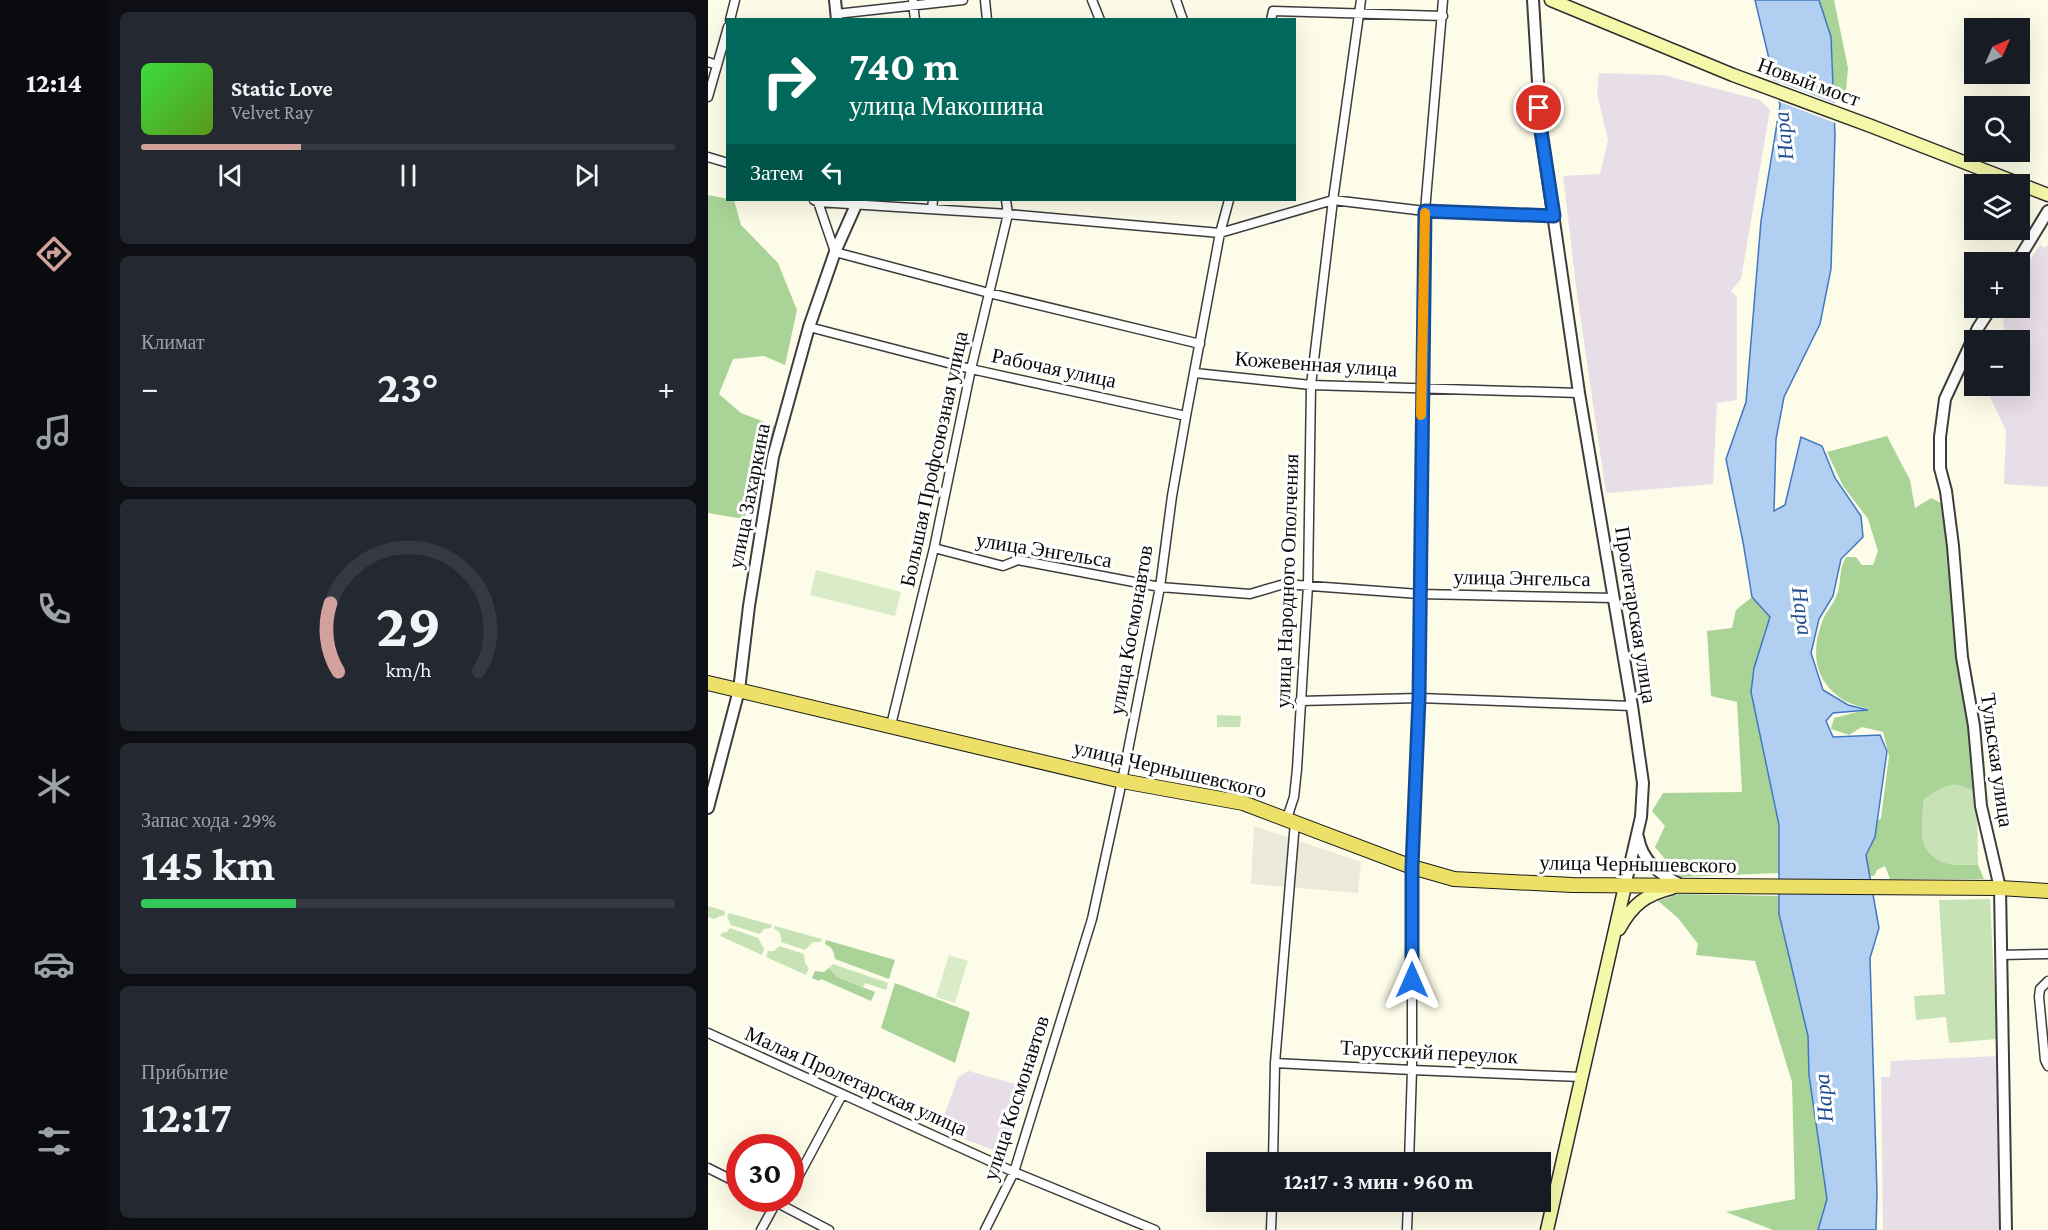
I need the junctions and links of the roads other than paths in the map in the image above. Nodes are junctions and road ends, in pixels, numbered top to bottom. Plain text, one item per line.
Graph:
1 (735, 0) edge
2 (835, 0) edge
3 (963, 0) edge
4 (985, 0) edge
5 (1092, 0) edge
6 (1176, 0) edge
7 (1361, 0) edge
8 (1443, 0) edge
9 (1533, 0) edge
10 (1551, 0) edge
11 (913, 3) edge
12 (1360, 12) junction
13 (1272, 15) edge
14 (1443, 16) junction
15 (837, 17) edge
16 (730, 18) edge
17 (915, 18) edge
18 (987, 18) edge
19 (1099, 18) edge
20 (1182, 18) edge
21 (726, 32) edge
22 (712, 63) edge
23 (708, 97) edge
24 (708, 157) edge
25 (726, 162) edge
26 (2048, 195) edge
27 (1333, 200) junction
28 (816, 201) edge
29 (1006, 201) edge
30 (1228, 201) edge
31 (856, 202) edge
32 (933, 204) edge
33 (1425, 211) junction
34 (1008, 214) junction
35 (2046, 215) edge
36 (1554, 216) junction
37 (1220, 233) junction
38 (835, 252) junction
39 (2024, 252) edge
40 (989, 293) junction
41 (1984, 318) edge
42 (809, 327) junction
43 (1200, 344) junction
44 (971, 369) junction
45 (1195, 372) junction
46 (1311, 385) junction
47 (1422, 389) junction
48 (1579, 393) junction
49 (1186, 416) junction
50 (934, 548) junction
51 (1308, 585) junction
52 (1160, 587) junction
53 (1419, 594) junction
54 (1614, 598) junction
55 (708, 683) edge
56 (739, 690) junction
57 (1419, 698) junction
58 (1300, 701) junction
59 (1632, 706) junction
60 (891, 725) junction
61 (1122, 782) junction
62 (708, 808) edge
63 (1295, 822) junction
64 (1637, 834) junction
65 (1412, 867) junction
66 (1625, 886) junction
67 (1681, 886) junction
68 (2000, 888) junction
69 (2048, 891) edge
70 (1613, 940) junction
71 (2048, 954) edge
72 (2001, 955) junction
73 (2048, 981) edge
74 (708, 1033) edge
75 (1275, 1063) junction
76 (2048, 1066) edge
77 (1412, 1070) junction
78 (1581, 1077) junction
79 (842, 1095) junction
80 (1273, 1152) edge
81 (1409, 1152) edge
82 (804, 1166) edge
83 (708, 1168) edge
84 (1014, 1172) junction
85 (726, 1177) edge
86 (769, 1212) edge
87 (796, 1212) edge
88 (1272, 1212) edge
89 (1408, 1212) edge
90 (761, 1230) edge
91 (829, 1230) edge
92 (985, 1230) edge
93 (1155, 1230) edge
94 (1271, 1230) edge
95 (1407, 1230) edge
96 (1547, 1230) edge
97 (2006, 1230) edge

1 - 16 street
2 - 15 street
3 - 11 street
4 - 18 street
5 - 19 street
6 - 20 street
7 - 12 street, улица Народного Ополчения
8 - 14 street
9 - 36 street, Пролетарская улица
10 - 26 main road, Новый мост
11 - 15 street
11 - 17 street
12 - 13 street
12 - 14 street
12 - 27 street, улица Народного Ополчения
14 - 33 street
21 - 22 street
22 - 23 street
24 - 25 street
27 - 33 street
27 - 37 street
27 - 46 street, улица Народного Ополчения
28 - 31 street
28 - 38 street
29 - 34 street, Большая Профсоюзная улица
30 - 37 street, улица Космонавтов
31 - 32 street
31 - 38 street, улица Захаркина
32 - 34 street
33 - 36 street
33 - 47 street
34 - 37 street
34 - 40 street, Большая Профсоюзная улица
35 - 39 street
36 - 48 street, Пролетарская улица
37 - 43 street, улица Космонавтов
38 - 40 street
38 - 42 street, улица Захаркина
40 - 43 street
40 - 44 street, Большая Профсоюзная улица
41 - 68 street, Тульская улица
42 - 44 street, Рабочая улица
42 - 56 street, улица Захаркина
43 - 45 street, улица Космонавтов
44 - 49 street, Рабочая улица
44 - 50 street, Большая Профсоюзная улица
45 - 46 street, Кожевенная улица
45 - 49 street, улица Космонавтов
46 - 47 street, Кожевенная улица
46 - 51 street, улица Народного Ополчения
47 - 48 street, Кожевенная улица
47 - 53 street
48 - 54 street, Пролетарская улица
49 - 52 street, улица Космонавтов
50 - 52 street, улица Энгельса
50 - 60 street, Большая Профсоюзная улица
51 - 52 street, улица Энгельса
51 - 53 street, улица Энгельса
51 - 58 street, улица Народного Ополчения
52 - 61 street, улица Космонавтов
53 - 54 street, улица Энгельса
53 - 57 street
54 - 59 street, Пролетарская улица
55 - 56 main road, улица Чернышевского
56 - 60 main road, улица Чернышевского
56 - 62 street, улица Захаркина
57 - 58 street
57 - 59 street
57 - 65 street
58 - 63 street, улица Народного Ополчения
59 - 64 street, Пролетарская улица
60 - 61 main road, улица Чернышевского
61 - 63 main road, улица Чернышевского
61 - 84 street, улица Космонавтов
63 - 65 main road, улица Чернышевского
63 - 75 street, улица Народного Ополчения
64 - 66 street, Пролетарская улица
64 - 67 street
65 - 66 main road, улица Чернышевского
65 - 77 street
66 - 67 main road, улица Чернышевского
66 - 70 main road, Пролетарская улица
67 - 68 main road, улица Чернышевского
67 - 70 main road
68 - 69 main road, улица Чернышевского
68 - 72 street, Тульская улица
70 - 78 main road, Пролетарская улица
71 - 72 street
72 - 97 street, Тульская улица
73 - 76 street
74 - 79 street, Малая Пролетарская улица
75 - 77 street, Тарусский переулок
75 - 80 street, улица Народного Ополчения
77 - 78 street, Тарусский переулок
77 - 81 street
78 - 96 main road, Пролетарская улица
79 - 82 street
79 - 84 street, Малая Пролетарская улица
83 - 85 street
84 - 92 street, улица Космонавтов
84 - 93 street, Малая Пролетарская улица
86 - 90 street
87 - 91 street
88 - 94 street
89 - 95 street

